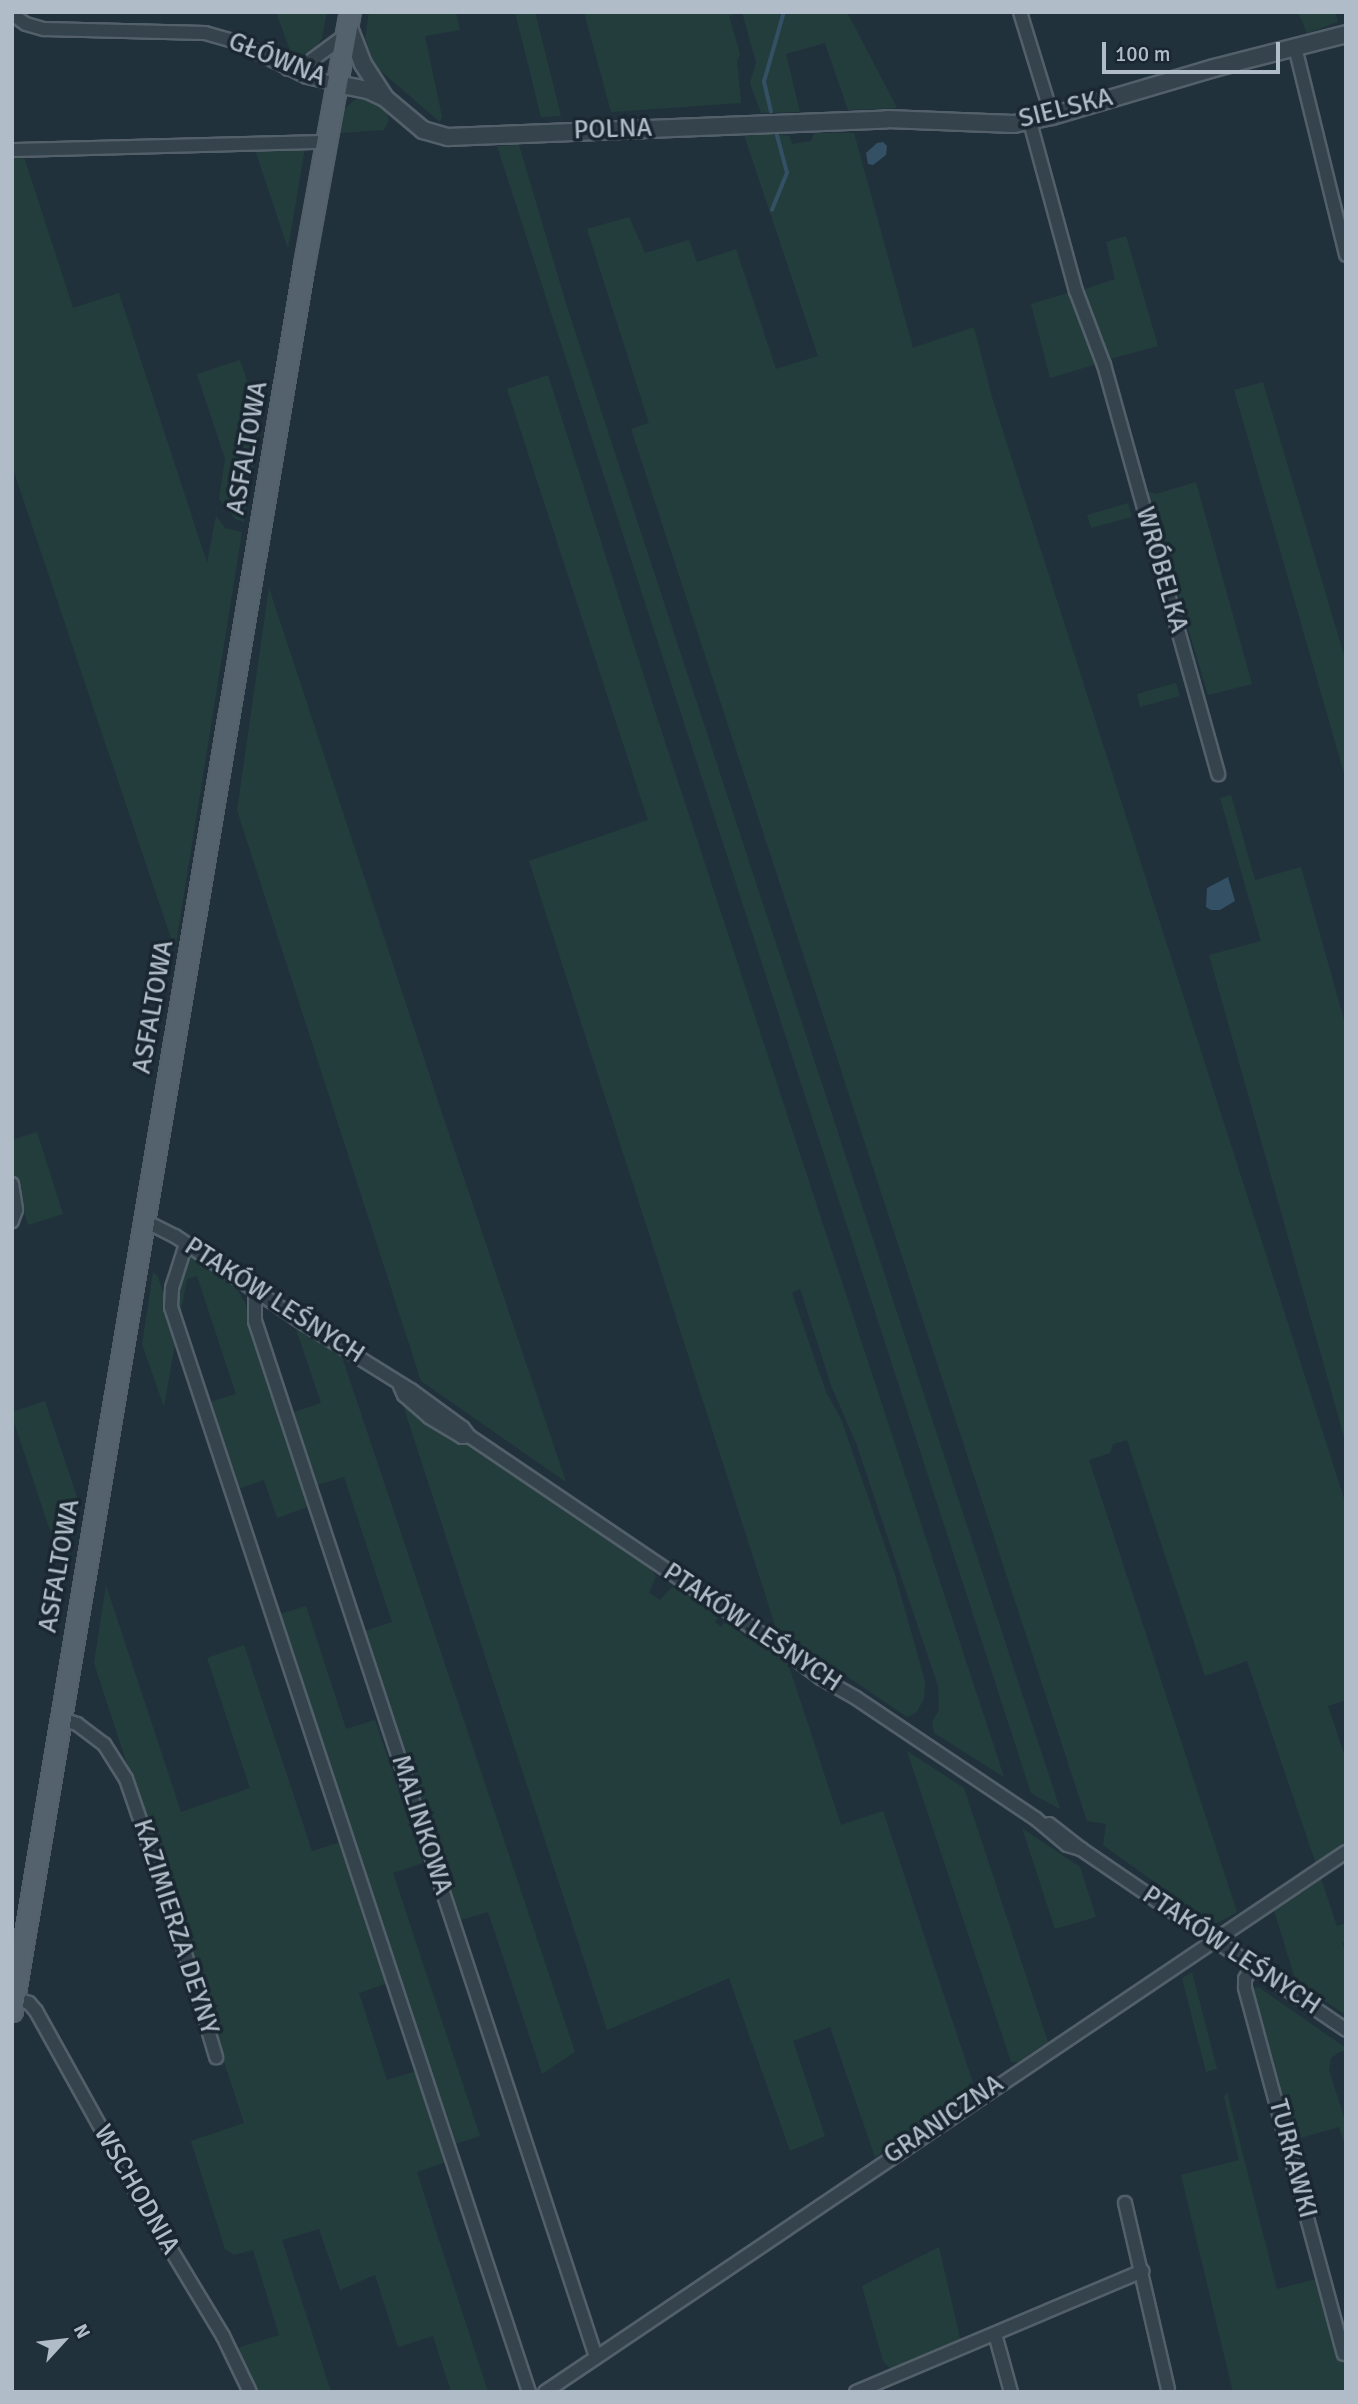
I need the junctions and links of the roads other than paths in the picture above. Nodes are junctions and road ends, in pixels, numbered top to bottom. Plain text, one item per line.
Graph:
1 (1020, 12) edge
2 (12, 14) edge
3 (348, 24) edge
4 (1346, 34) edge
5 (1295, 47) junction
6 (288, 69) junction
7 (337, 84) junction
8 (385, 98) junction
9 (1052, 117) junction
10 (904, 119) joint
11 (1030, 122) junction
12 (326, 142) junction
13 (12, 150) edge
14 (1343, 236) edge
15 (1346, 255) edge
16 (1218, 774) dead end
17 (12, 1184) edge
18 (12, 1221) edge
19 (145, 1221) junction
20 (186, 1244) junction
21 (255, 1291) junction
22 (61, 1718) junction
23 (1346, 1852) edge
24 (18, 1938) edge
25 (1214, 1941) junction
26 (1252, 1967) junction
27 (13, 2004) edge
28 (1346, 2030) edge
29 (216, 2057) dead end
30 (1125, 2203) dead end
31 (1142, 2271) junction
32 (995, 2334) junction
33 (1344, 2354) dead end
34 (596, 2357) junction
35 (1168, 2389) dead end
36 (858, 2391) edge
37 (250, 2392) edge
38 (529, 2392) edge
39 (545, 2392) edge
40 (1011, 2392) edge

1 - 9 street
2 - 6 street, GŁÓWNA
3 - 6 street
3 - 7 main road, ASFALTOWA
3 - 8 street
4 - 5 street, SIELSKA
5 - 9 street, SIELSKA
5 - 14 street
6 - 7 street, GŁÓWNA
7 - 8 street, POLNA
7 - 12 main road, ASFALTOWA
8 - 10 street, POLNA
9 - 11 street, SIELSKA
10 - 11 street, SIELSKA
11 - 16 street, WRÓBELKA
12 - 13 street
12 - 19 main road, ASFALTOWA
14 - 15 street
17 - 18 street
19 - 20 street, PTAKÓW LEŚNYCH
19 - 22 main road, ASFALTOWA
20 - 21 street, PTAKÓW LEŚNYCH
20 - 38 street
21 - 25 street, PTAKÓW LEŚNYCH
21 - 34 street, MALINKOWA
22 - 24 main road, ASFALTOWA
22 - 29 street, KAZIMIERZA DEYNY
23 - 25 street, GRANICZNA
24 - 27 main road, ASFALTOWA
25 - 26 street, PTAKÓW LEŚNYCH
25 - 34 street, GRANICZNA
26 - 28 street, PTAKÓW LEŚNYCH
26 - 33 street, TURKAWKI
27 - 37 street, WSCHODNIA
30 - 31 street
31 - 32 street
31 - 35 street
32 - 36 street
32 - 40 street
34 - 39 street, GRANICZNA

